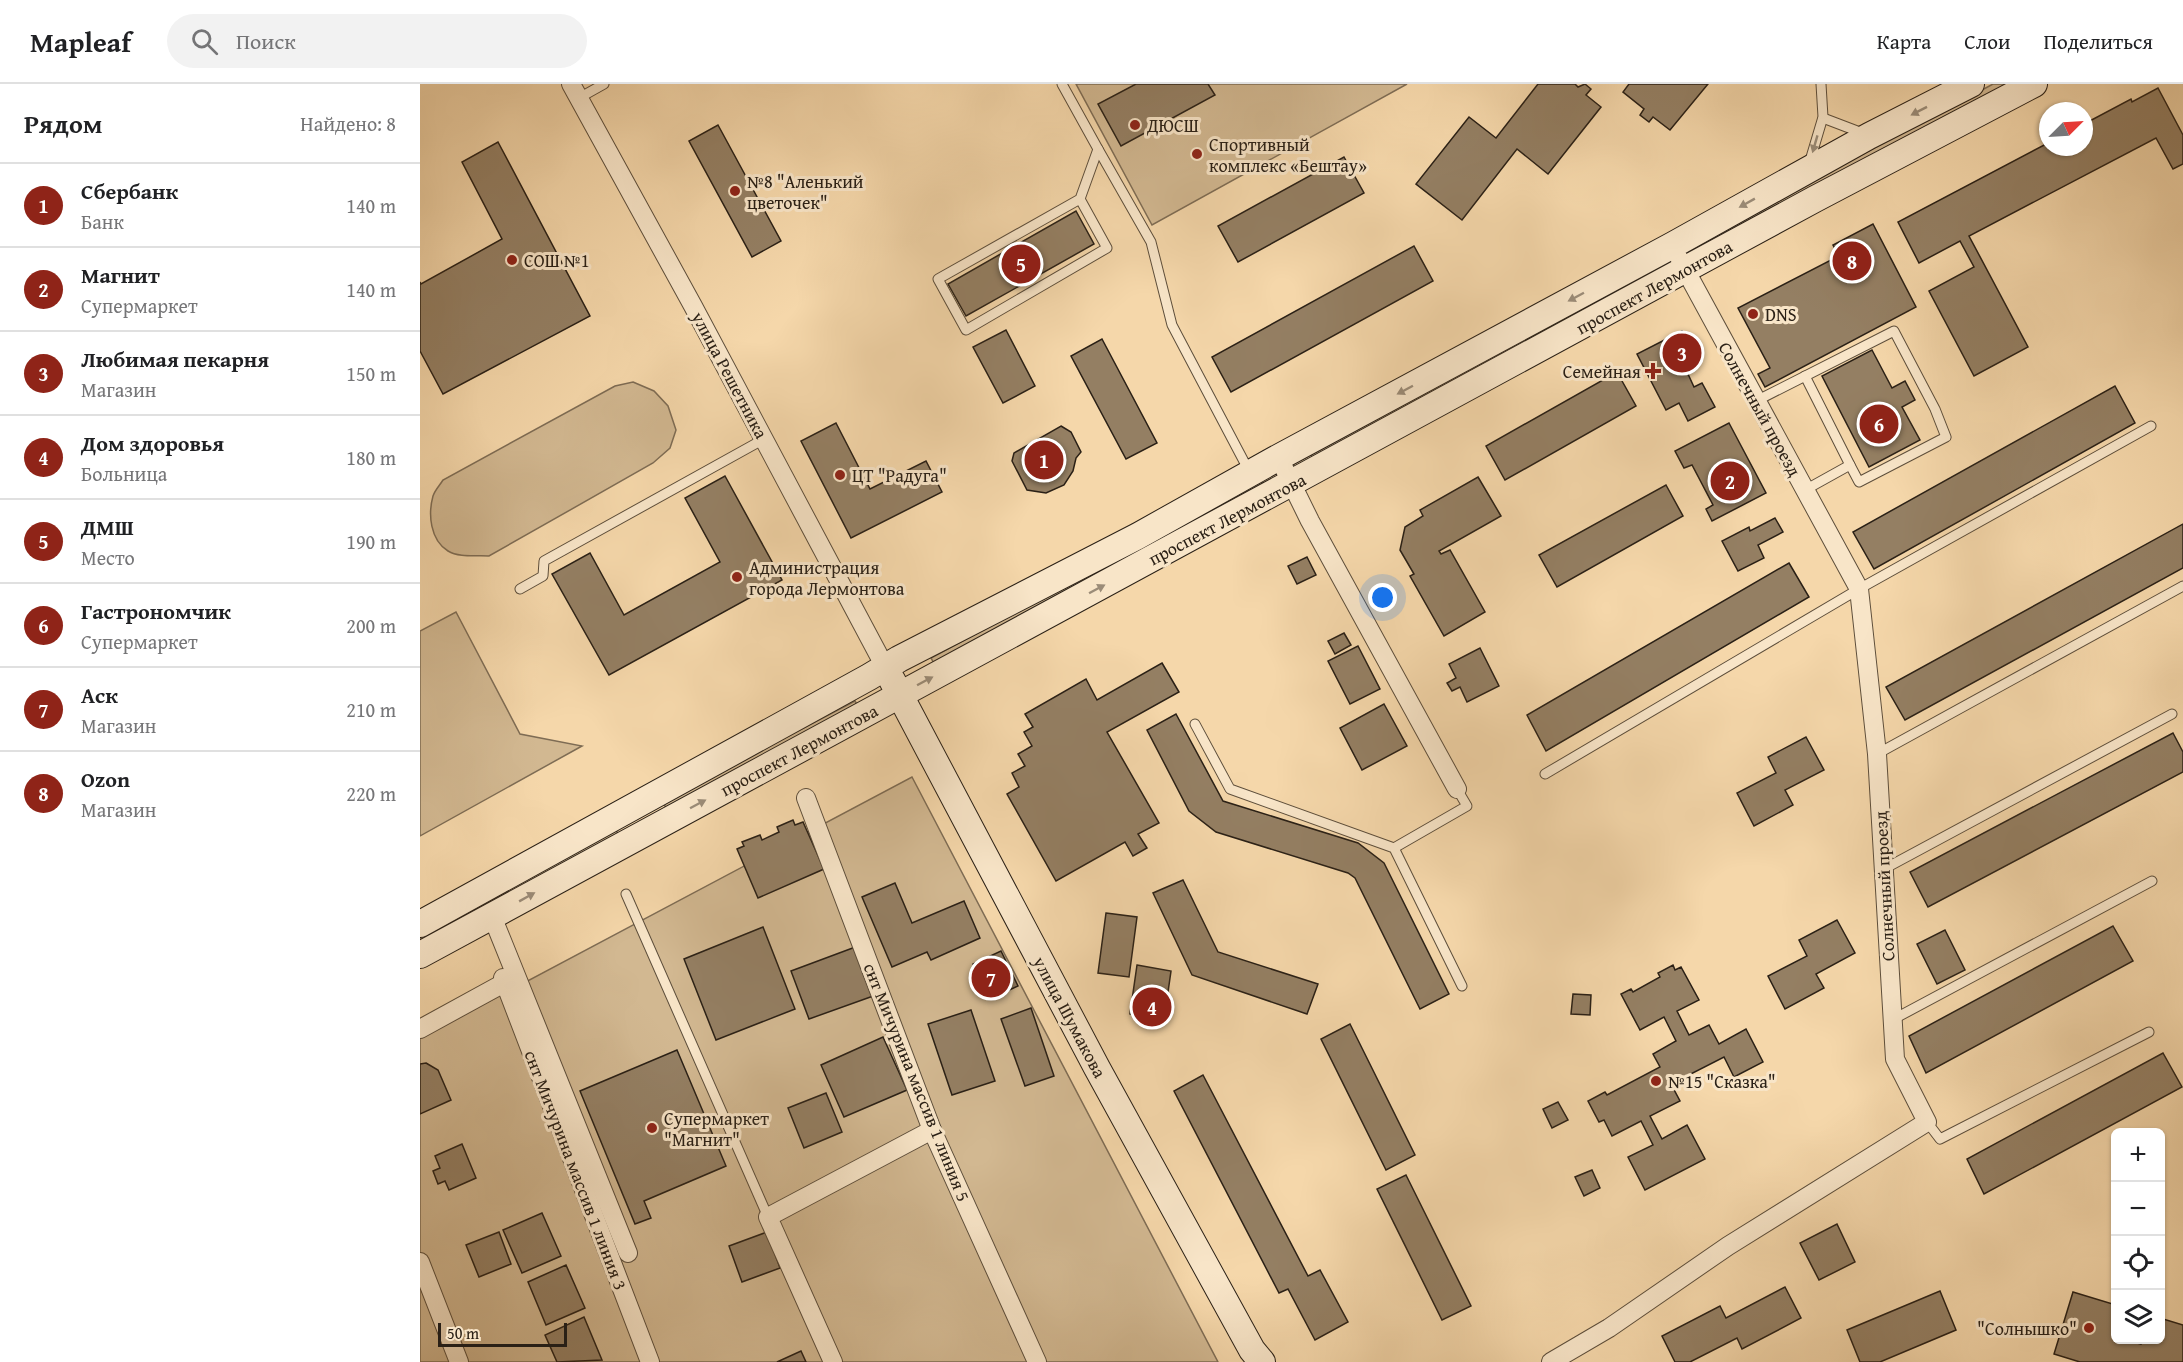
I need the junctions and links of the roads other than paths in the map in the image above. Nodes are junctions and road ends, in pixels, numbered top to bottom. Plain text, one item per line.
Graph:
1 (604, 84) edge
2 (1062, 84) edge
3 (1821, 84) edge
4 (1971, 84) edge
5 (2034, 84) edge
6 (575, 91) edge
7 (1823, 118) junction
8 (1869, 136) junction
9 (1098, 149) junction
10 (1808, 170) junction
11 (1080, 199) junction
12 (1673, 245) junction
13 (1686, 270) junction
14 (1805, 376) junction
15 (1756, 401) junction
16 (2151, 426) dead end
17 (764, 440) junction
18 (1279, 458) junction
19 (1850, 465) junction
20 (1251, 474) junction
21 (1291, 484) junction
22 (1805, 490) junction
23 (2183, 586) edge
24 (520, 589) dead end
25 (1859, 590) junction
26 (885, 667) junction
27 (901, 695) junction
28 (2172, 714) dead end
29 (1195, 724) dead end
30 (1877, 754) junction
31 (1545, 774) dead end
32 (1457, 789) joint
33 (806, 798) dead end
34 (1394, 848) junction
35 (1884, 868) junction
36 (2152, 881) dead end
37 (626, 894) dead end
38 (492, 916) junction
39 (420, 924) edge
40 (420, 955) edge
41 (1462, 986) dead end
42 (1892, 1020) junction
43 (420, 1029) edge
44 (2149, 1032) dead end
45 (1927, 1122) junction
46 (932, 1130) junction
47 (768, 1217) junction
48 (628, 1253) dead end
49 (420, 1262) edge
50 (459, 1362) edge
51 (650, 1362) edge
52 (833, 1362) edge
53 (1037, 1362) edge
54 (1262, 1362) edge
55 (1551, 1362) edge

1 - 6 lane
2 - 9 lane
3 - 7 lane
4 -> 8 street, проспект Лермонтова
5 - 13 street, проспект Лермонтова
6 - 17 street, улица Решетника
7 - 8 lane
7 -> 10 lane
8 - 10 street, проспект Лермонтова
9 - 11 lane
9 - 20 lane
10 -> 12 street, проспект Лермонтова
11 - 11 lane
12 - 13 street, Солнечный проезд
12 -> 18 street, проспект Лермонтова
13 - 15 street, Солнечный проезд
13 - 21 street, проспект Лермонтова
14 - 15 lane
14 - 19 lane
14 - 19 lane
15 - 22 street, Солнечный проезд
16 - 25 lane
17 - 24 lane
17 - 26 street, улица Решетника
18 - 20 street, проспект Лермонтова
18 - 21 street
19 - 22 lane
20 - 26 street, проспект Лермонтова
27 -> 21 street, проспект Лермонтова
21 - 32 street
22 - 25 street, Солнечный проезд
23 - 30 lane
25 - 30 street, Солнечный проезд
25 - 31 lane
26 - 27 street, улица Шумакова
26 - 39 street, проспект Лермонтова
38 -> 27 street, проспект Лермонтова
27 - 54 street, улица Шумакова
28 - 35 lane
29 - 34 lane
30 - 35 street, Солнечный проезд
32 - 34 lane
33 - 46 street, снт Мичурина массив 1 линия 5
34 - 41 lane
35 - 42 street, Солнечный проезд
36 - 42 lane
37 - 47 lane
38 - 40 street, проспект Лермонтова
38 - 48 street
42 - 45 street, Солнечный проезд
43 - 51 street, снт Мичурина массив 1 линия 3
44 - 45 lane
45 - 55 street
46 - 47 street
46 - 53 street, снт Мичурина массив 1 линия 5
47 - 52 street
49 - 50 street

